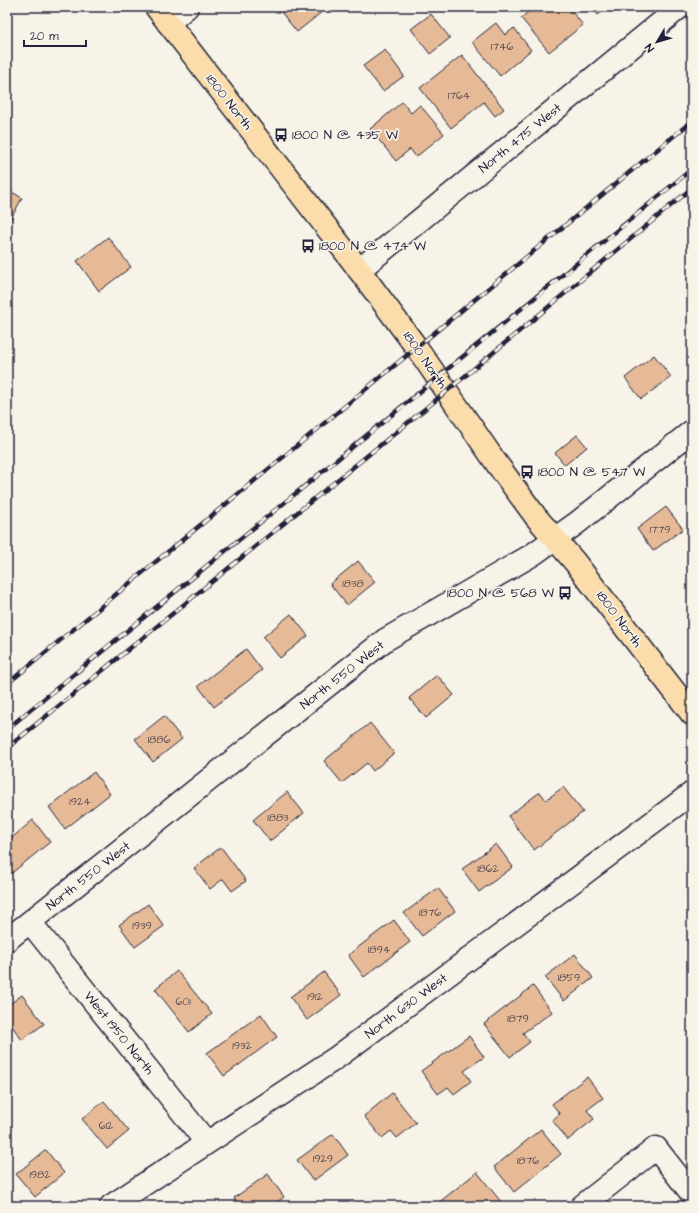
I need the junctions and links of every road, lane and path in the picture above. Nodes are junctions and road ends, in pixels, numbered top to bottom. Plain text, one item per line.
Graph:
1 (187, 7) edge
2 (680, 7) edge
3 (162, 15) edge
4 (359, 270) junction
5 (692, 431) edge
6 (555, 539) junction
7 (692, 714) edge
8 (692, 793) edge
9 (30, 922) junction
10 (7, 940) edge
11 (207, 1143) junction
12 (692, 1194) edge
13 (112, 1206) edge
14 (582, 1206) edge

1 - 3 street
2 - 4 street, North 475 West
3 - 4 main road, 1800 North
4 - 6 main road, 1800 North
5 - 6 street, North 550 West
6 - 7 main road, 1800 North
6 - 9 street, North 550 West
8 - 11 street, North 630 West
9 - 10 street, North 550 West
9 - 11 street, West 1950 North
11 - 13 street, North 630 West
12 - 14 street

